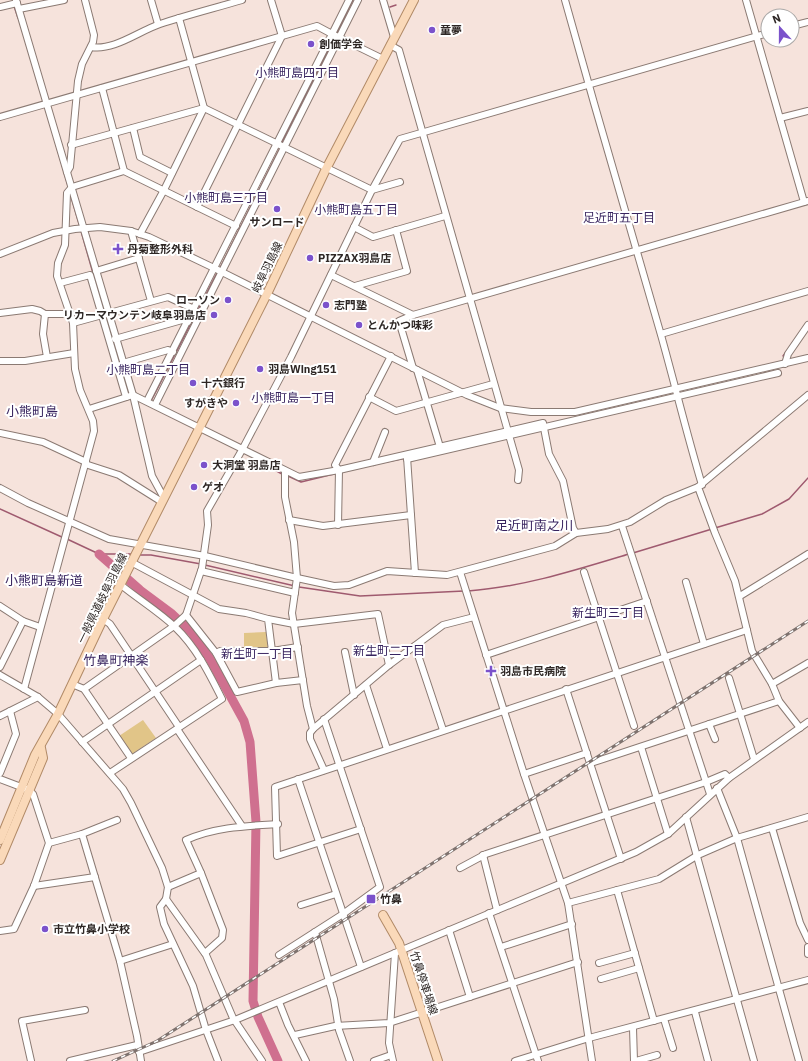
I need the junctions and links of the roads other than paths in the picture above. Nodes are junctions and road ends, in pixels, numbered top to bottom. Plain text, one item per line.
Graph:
1 (64, 0) edge
2 (84, 0) edge
3 (151, 0) edge
4 (242, 0) edge
5 (271, 0) edge
6 (349, 0) edge
7 (358, 0) edge
8 (384, 0) edge
9 (414, 0) edge
10 (565, 0) edge
11 (746, 0) edge
12 (17, 4) edge
13 (0, 7) edge
14 (180, 18) junction
15 (158, 24) junction
16 (332, 34) junction
17 (282, 36) junction
18 (760, 36) edge
19 (394, 37) junction
20 (756, 37) junction
21 (340, 38) junction
22 (390, 45) junction
23 (91, 47) junction
24 (383, 59) junction
25 (192, 62) junction
26 (589, 85) junction
27 (102, 88) junction
28 (76, 95) junction
29 (47, 104) junction
30 (204, 108) junction
31 (808, 111) edge
32 (0, 117) edge
33 (780, 118) junction
34 (239, 124) junction
35 (133, 128) junction
36 (115, 134) junction
37 (422, 134) junction
38 (278, 143) junction
39 (72, 145) junction
40 (285, 147) junction
41 (326, 169) junction
42 (124, 170) junction
43 (67, 172) junction
44 (172, 173) junction
45 (400, 182) dead end
46 (72, 188) junction
47 (164, 190) junction
48 (372, 190) junction
49 (806, 202) edge
50 (197, 207) junction
51 (445, 216) junction
52 (236, 226) junction
53 (354, 227) junction
54 (84, 228) junction
55 (67, 230) junction
56 (396, 230) junction
57 (131, 231) junction
58 (140, 234) junction
59 (636, 251) junction
60 (0, 254) edge
61 (139, 258) junction
62 (214, 268) junction
63 (222, 272) junction
64 (94, 273) junction
65 (331, 275) junction
66 (60, 283) junction
67 (355, 286) junction
68 (808, 291) edge
69 (266, 294) junction
70 (469, 299) junction
71 (151, 301) junction
72 (194, 309) junction
73 (0, 313) edge
74 (45, 314) junction
75 (71, 314) junction
76 (105, 315) junction
77 (413, 315) junction
78 (310, 316) junction
79 (188, 322) junction
80 (73, 323) junction
81 (808, 325) edge
82 (661, 334) junction
83 (115, 339) junction
84 (74, 352) junction
85 (173, 352) junction
86 (116, 354) junction
87 (391, 356) junction
88 (47, 357) junction
89 (808, 358) edge
90 (0, 361) edge
91 (122, 363) junction
92 (785, 364) junction
93 (415, 369) junction
94 (778, 373) dead end
95 (493, 384) junction
96 (676, 390) junction
97 (462, 392) junction
98 (808, 395) edge
99 (129, 396) junction
100 (369, 397) junction
101 (678, 397) junction
102 (147, 402) junction
103 (427, 402) junction
104 (155, 405) junction
105 (500, 408) junction
106 (89, 409) junction
107 (544, 427) junction
108 (198, 428) junction
109 (0, 432) edge
110 (385, 432) dead end
111 (508, 433) junction
112 (440, 447) junction
113 (242, 450) junction
114 (407, 457) junction
115 (373, 462) junction
116 (86, 463) junction
117 (339, 470) junction
118 (285, 472) junction
119 (518, 480) dead end
120 (700, 486) junction
121 (0, 488) edge
122 (163, 500) junction
123 (411, 515) junction
124 (289, 520) junction
125 (68, 522) junction
126 (338, 525) junction
127 (622, 526) junction
128 (576, 533) junction
129 (140, 546) junction
130 (808, 554) edge
131 (205, 558) junction
132 (132, 561) junction
133 (202, 570) junction
134 (460, 572) junction
135 (584, 572) dead end
136 (415, 573) junction
137 (296, 580) junction
138 (686, 582) dead end
139 (122, 584) junction
140 (295, 592) junction
141 (194, 594) junction
142 (740, 596) junction
143 (647, 601) junction
144 (0, 606) edge
145 (185, 616) junction
146 (474, 617) junction
147 (598, 618) junction
148 (103, 619) junction
149 (268, 619) junction
150 (23, 621) junction
151 (294, 624) junction
152 (176, 625) junction
153 (40, 627) junction
154 (747, 630) junction
155 (704, 644) junction
156 (415, 646) junction
157 (298, 647) junction
158 (272, 651) junction
159 (345, 652) dead end
160 (216, 653) junction
161 (486, 655) junction
162 (131, 657) junction
163 (665, 657) junction
164 (201, 660) junction
165 (808, 663) edge
166 (389, 665) junction
167 (0, 667) edge
168 (616, 673) junction
169 (0, 675) edge
170 (729, 678) dead end
171 (303, 680) junction
172 (276, 683) junction
173 (72, 684) junction
174 (772, 684) junction
175 (366, 685) junction
176 (84, 688) junction
177 (24, 689) junction
178 (566, 689) junction
179 (155, 692) junction
180 (354, 695) junction
181 (38, 697) junction
182 (779, 701) junction
183 (504, 710) junction
184 (10, 711) junction
185 (58, 714) junction
186 (739, 714) junction
187 (0, 716) edge
188 (324, 719) junction
189 (808, 722) edge
190 (108, 724) junction
191 (710, 724) junction
192 (634, 726) dead end
193 (178, 728) junction
194 (800, 728) junction
195 (313, 729) junction
196 (443, 730) junction
197 (690, 730) junction
198 (715, 739) dead end
199 (82, 742) junction
200 (641, 747) junction
201 (387, 749) junction
202 (587, 753) junction
203 (131, 758) junction
204 (754, 759) junction
205 (591, 764) junction
206 (340, 765) junction
207 (324, 770) junction
208 (0, 773) edge
209 (110, 773) junction
210 (524, 774) junction
211 (729, 778) junction
212 (0, 779) edge
213 (298, 779) junction
214 (706, 782) junction
215 (717, 788) junction
216 (25, 789) junction
217 (710, 794) junction
218 (657, 798) junction
219 (607, 814) junction
220 (686, 817) junction
221 (808, 817) edge
222 (117, 820) dead end
223 (278, 824) junction
224 (242, 826) junction
225 (772, 828) junction
226 (361, 829) junction
227 (82, 834) junction
228 (545, 834) junction
229 (668, 834) junction
230 (737, 838) junction
231 (0, 840) edge
232 (49, 843) junction
233 (319, 843) junction
234 (483, 855) junction
235 (698, 855) junction
236 (621, 859) junction
237 (0, 860) edge
238 (460, 868) dead end
239 (201, 873) junction
240 (95, 877) junction
241 (561, 884) junction
242 (34, 886) junction
243 (168, 887) junction
244 (617, 890) junction
245 (336, 894) junction
246 (166, 899) junction
247 (568, 903) junction
248 (301, 905) dead end
249 (497, 910) junction
250 (489, 913) junction
251 (343, 914) junction
252 (382, 915) dead end
253 (572, 924) junction
254 (448, 930) junction
255 (0, 931) edge
256 (315, 932) junction
257 (808, 940) edge
258 (173, 944) junction
259 (501, 947) junction
260 (808, 947) edge
261 (399, 952) junction
262 (204, 953) junction
263 (635, 953) junction
264 (808, 954) edge
265 (279, 955) dead end
266 (120, 961) junction
267 (578, 962) junction
268 (599, 963) dead end
269 (361, 967) junction
270 (639, 968) junction
271 (601, 978) dead end
272 (808, 980) edge
273 (329, 981) junction
274 (512, 983) junction
275 (779, 988) junction
276 (470, 997) junction
277 (737, 999) junction
278 (279, 1002) junction
279 (85, 1010) dead end
280 (422, 1012) junction
281 (695, 1012) junction
282 (664, 1019) junction
283 (235, 1020) junction
284 (654, 1021) junction
285 (389, 1022) junction
286 (338, 1026) junction
287 (633, 1028) junction
288 (206, 1030) junction
289 (295, 1035) junction
290 (589, 1038) junction
291 (673, 1048) dead end
292 (138, 1049) junction
293 (536, 1054) junction
294 (656, 1055) dead end
295 (392, 1058) edge
296 (31, 1061) edge
297 (70, 1061) edge
298 (141, 1061) edge
299 (218, 1061) edge
300 (262, 1061) edge
301 (306, 1061) edge
302 (350, 1061) edge
303 (374, 1061) edge
304 (438, 1061) edge
305 (515, 1061) edge
306 (538, 1061) edge
307 (592, 1061) edge
308 (635, 1061) edge
309 (708, 1061) edge
310 (754, 1061) edge
311 (799, 1061) edge

1 - 12 street
2 - 23 street
3 - 15 street
4 - 14 street
5 - 17 street
6 - 16 street
7 - 21 street
8 - 19 street
9 - 19 main road, 岐阜羽島線
10 - 26 street
11 - 20 street
12 - 13 street
12 - 29 street
14 - 15 street
14 - 25 street
15 - 23 street
16 - 17 street
16 - 21 street
16 - 38 street
17 - 25 street
17 - 34 street
18 - 20 street
19 - 22 main road, 岐阜羽島線
20 - 26 street
20 - 33 street
21 - 24 street
21 - 40 street
22 - 24 main road, 岐阜羽島線
22 - 37 street
23 - 28 street
24 - 41 main road, 岐阜羽島線
25 - 27 street
25 - 30 street
26 - 37 street
26 - 59 street
27 - 28 street
27 - 36 street
28 - 29 street
28 - 39 street
29 - 32 street
29 - 43 street
30 - 34 street
30 - 35 street
30 - 44 street
31 - 33 street
33 - 49 street
34 - 38 street
34 - 50 street
35 - 36 street
35 - 44 street
36 - 39 street
36 - 42 street
37 - 48 street
37 - 51 street
38 - 40 street
38 - 52 street
39 - 43 street
40 - 41 street
40 - 63 street
41 - 48 street
41 - 69 main road, 岐阜羽島線
42 - 46 street
42 - 47 street
43 - 46 street
44 - 47 street
45 - 48 street
46 - 54 street
46 - 55 street
47 - 50 street
47 - 58 street
48 - 53 street
49 - 59 street
50 - 52 street
51 - 56 street
51 - 70 street
52 - 62 street
53 - 56 street
53 - 65 street
54 - 55 street
54 - 57 street
54 - 64 street
55 - 60 street
55 - 66 street
56 - 67 street
57 - 58 street
57 - 61 street
58 - 62 street
59 - 70 street
59 - 82 street
61 - 64 street
61 - 71 street
62 - 63 street
62 - 72 street
63 - 69 street
63 - 104 street
64 - 66 street
64 - 76 street
65 - 67 street
65 - 78 street
66 - 75 street
67 - 77 street
68 - 82 street
69 - 78 street
69 - 108 main road, 岐阜羽島線
70 - 77 street
70 - 95 street
71 - 72 street
71 - 76 street
72 - 79 street
73 - 74 street
74 - 75 street
74 - 88 street
75 - 80 street
76 - 80 street
76 - 83 street
76 - 86 street
77 - 93 street
78 - 87 street
78 - 113 street
79 - 83 street
79 - 85 street
80 - 84 street
81 - 92 street
82 - 96 street
83 - 86 street
84 - 88 street
84 - 106 street
85 - 91 street
85 - 102 street
86 - 91 street
86 - 99 street
87 - 93 street
87 - 100 street
88 - 90 street
89 - 92 street
91 - 99 street
92 - 96 street
93 - 97 street
93 - 103 street
94 - 101 street
95 - 97 street
95 - 105 street
96 - 101 street
96 - 105 street
97 - 103 street
97 - 105 street
98 - 120 street
99 - 102 street
99 - 106 street
99 - 122 street
100 - 103 street
100 - 117 street
101 - 107 street
101 - 120 street
102 - 104 street
103 - 112 street
104 - 108 street
105 - 111 street
106 - 116 street
107 - 111 street
107 - 128 street
108 - 113 street
108 - 122 main road, 岐阜羽島線
109 - 116 street
110 - 115 street
111 - 112 street
111 - 114 street
111 - 119 street
112 - 114 street
113 - 118 street
113 - 131 street
114 - 115 street
114 - 123 street
115 - 117 street
116 - 122 street
116 - 125 street
117 - 118 street
117 - 126 street
118 - 124 street
120 - 127 street
120 - 142 street
121 - 125 street
122 - 129 main road, 岐阜羽島線
123 - 126 street
123 - 136 street
124 - 126 street
124 - 137 street
125 - 129 street
125 - 153 street
127 - 128 street
127 - 143 street
128 - 134 street
129 - 131 street
129 - 132 main road, 一般県道岐阜羽島線
130 - 142 street
131 - 133 street
131 - 137 street
132 - 139 main road, 一般県道岐阜羽島線
132 - 141 street
133 - 140 street
133 - 141 street
134 - 136 street
134 - 146 street
135 - 147 street
136 - 137 street
137 - 140 street
138 - 155 street
139 - 148 main road, 一般県道岐阜羽島線
139 - 152 street
140 - 151 street
141 - 145 street
141 - 149 street
142 - 154 street
143 - 147 street
143 - 163 street
144 - 150 street
145 - 152 street
145 - 160 street
146 - 156 street
146 - 161 street
147 - 161 street
147 - 168 street
148 - 162 street
148 - 173 main road, 一般県道岐阜羽島線
149 - 151 street
149 - 158 street
150 - 153 street
150 - 167 street
151 - 157 street
151 - 166 street
152 - 162 street
152 - 164 street
153 - 177 street
154 - 155 street
154 - 174 street
155 - 163 street
156 - 166 street
156 - 196 street
157 - 158 street
157 - 171 street
158 - 160 street
158 - 172 street
159 - 180 street
160 - 172 street
161 - 183 street
162 - 176 street
162 - 179 street
163 - 168 street
163 - 197 street
164 - 179 street
164 - 193 street
165 - 174 street
166 - 175 street
168 - 178 street
168 - 192 street
169 - 177 street
170 - 186 street
171 - 172 street
171 - 195 street
173 - 176 street
173 - 185 main road, 一般県道岐阜羽島線
174 - 182 street
175 - 180 street
175 - 201 street
176 - 190 street
177 - 181 street
178 - 183 street
178 - 202 street
179 - 190 street
179 - 193 street
180 - 188 street
181 - 184 street
181 - 185 street
182 - 186 street
182 - 194 street
183 - 196 street
183 - 210 street
184 - 187 street
184 - 208 street
185 - 199 street
185 - 216 main road, 一般県道岐阜羽島線
186 - 191 street
186 - 204 street
188 - 195 street
188 - 206 street
189 - 194 street
190 - 199 street
190 - 203 street
191 - 197 street
191 - 198 street
193 - 203 street
193 - 224 street
194 - 204 street
195 - 207 street
196 - 201 street
197 - 200 street
197 - 214 street
199 - 209 street
200 - 205 street
200 - 218 street
201 - 206 street
202 - 205 street
202 - 210 street
203 - 209 street
204 - 211 street
205 - 219 street
206 - 207 street
206 - 226 street
207 - 213 street
209 - 243 street
210 - 228 street
211 - 214 street
211 - 215 street
212 - 216 street
213 - 223 street
213 - 233 street
214 - 217 street
214 - 218 street
215 - 217 street
215 - 230 street
216 - 231 main road, 一般県道岐阜羽島線
216 - 232 street
216 - 237 main road, 一般県道岐阜羽島線
217 - 220 street
218 - 219 street
218 - 229 street
219 - 228 street
219 - 236 street
220 - 229 street
220 - 235 street
221 - 225 street
222 - 227 street
223 - 224 street
223 - 233 street
224 - 239 street
225 - 230 street
225 - 257 street
226 - 233 street
226 - 251 street
227 - 232 street
227 - 240 street
228 - 234 street
228 - 241 street
229 - 236 street
230 - 235 street
230 - 275 street
232 - 242 street
233 - 245 street
234 - 238 street
234 - 249 street
235 - 244 street
235 - 277 street
236 - 241 street
239 - 243 street
239 - 262 street
240 - 242 street
240 - 266 street
241 - 247 street
241 - 249 street
242 - 255 street
243 - 246 street
244 - 247 street
244 - 263 street
245 - 248 street
245 - 251 street
246 - 258 street
246 - 262 street
247 - 253 street
249 - 250 street
250 - 254 street
250 - 259 street
251 - 256 street
251 - 269 street
252 - 261 main road, 竹鼻停車場線
253 - 259 street
253 - 267 street
254 - 261 street
254 - 276 street
256 - 265 street
256 - 273 street
258 - 266 street
258 - 288 street
259 - 274 street
260 - 264 street
261 - 269 street
261 - 280 main road, 竹鼻停車場線
261 - 285 street
262 - 283 street
263 - 268 street
263 - 270 street
266 - 292 street
267 - 274 street
267 - 290 street
269 - 273 street
270 - 271 street
270 - 284 street
272 - 275 street
273 - 278 street
273 - 286 street
274 - 276 street
274 - 293 street
275 - 277 street
275 - 311 street
276 - 280 street
277 - 281 street
277 - 310 street
278 - 283 street
278 - 289 street
279 - 296 street
280 - 285 street
280 - 304 main road, 竹鼻停車場線
281 - 282 street
281 - 309 street
282 - 284 street
282 - 291 street
283 - 288 street
283 - 300 street
284 - 287 street
285 - 286 street
285 - 295 street
286 - 289 street
286 - 302 street
287 - 290 street
287 - 308 street
288 - 292 street
288 - 299 street
289 - 301 street
290 - 293 street
290 - 307 street
292 - 297 street
292 - 298 street
293 - 305 street
293 - 306 street
294 - 308 street
295 - 303 street

